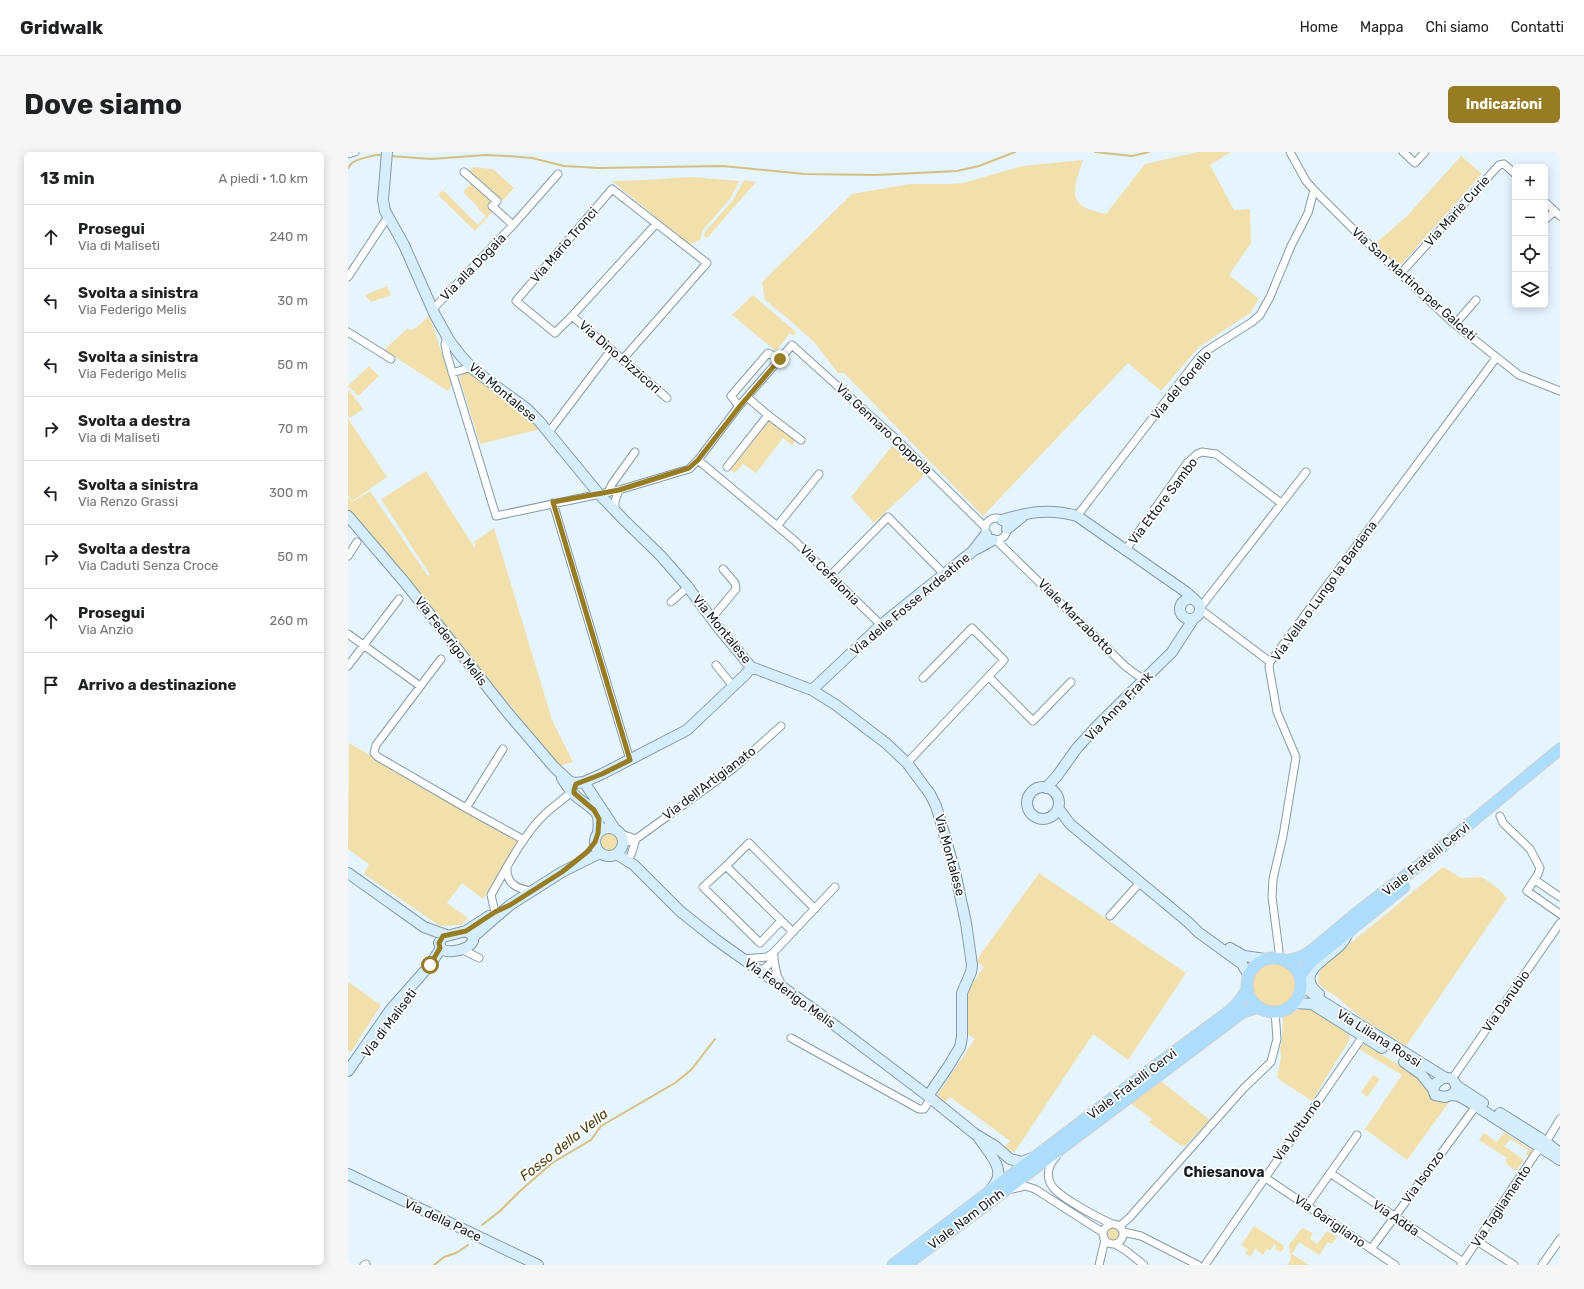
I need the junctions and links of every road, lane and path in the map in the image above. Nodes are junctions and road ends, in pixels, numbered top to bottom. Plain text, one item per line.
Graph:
1 (355, 152) edge
2 (1290, 152) edge
3 (1403, 152) edge
4 (1426, 152) edge
5 (348, 154) edge
6 (387, 156) edge
7 (1512, 171) edge
8 (464, 172) dead end
9 (558, 174) dead end
10 (1314, 190) junction
11 (1548, 205) edge
12 (1558, 213) edge
13 (388, 218) junction
14 (1548, 218) edge
15 (656, 224) junction
16 (513, 225) junction
17 (1401, 273) junction
18 (348, 277) edge
19 (1476, 300) dead end
20 (432, 310) junction
21 (572, 316) junction
22 (1455, 324) junction
23 (348, 332) edge
24 (447, 336) junction
25 (612, 350) junction
26 (1496, 358) junction
27 (391, 359) dead end
28 (623, 359) junction
29 (780, 359) junction
30 (472, 367) junction
31 (452, 373) junction
32 (1560, 391) edge
33 (747, 397) junction
34 (667, 398) dead end
35 (740, 406) junction
36 (768, 416) junction
37 (549, 432) junction
38 (801, 440) dead end
39 (635, 452) dead end
40 (698, 460) junction
41 (727, 467) dead end
42 (1306, 472) dead end
43 (819, 474) dead end
44 (619, 490) junction
45 (604, 493) junction
46 (553, 502) junction
47 (1281, 503) junction
48 (615, 510) junction
49 (348, 516) edge
50 (1076, 516) junction
51 (778, 525) junction
52 (1005, 527) junction
53 (990, 532) junction
54 (356, 542) dead end
55 (1125, 551) junction
56 (1011, 553) junction
57 (348, 556) edge
58 (723, 569) dead end
59 (945, 575) junction
60 (830, 576) junction
61 (1174, 585) junction
62 (688, 587) junction
63 (399, 599) dead end
64 (671, 602) dead end
65 (1199, 609) junction
66 (1182, 610) junction
67 (712, 618) junction
68 (881, 625) junction
69 (348, 634) edge
70 (1181, 637) junction
71 (364, 646) junction
72 (442, 659) dead end
73 (1270, 662) junction
74 (716, 665) dead end
75 (348, 666) edge
76 (752, 667) junction
77 (989, 677) junction
78 (923, 678) dead end
79 (1144, 679) junction
80 (1071, 682) dead end
81 (420, 686) junction
82 (733, 686) junction
83 (812, 690) junction
84 (781, 726) dead end
85 (504, 749) dead end
86 (1560, 749) edge
87 (1560, 758) edge
88 (630, 760) junction
89 (907, 763) junction
90 (554, 768) junction
91 (583, 784) junction
92 (1051, 790) junction
93 (571, 794) junction
94 (466, 808) junction
95 (1055, 812) junction
96 (1500, 816) dead end
97 (597, 837) junction
98 (620, 838) junction
99 (636, 839) junction
100 (524, 840) junction
101 (600, 853) junction
102 (616, 854) junction
103 (631, 855) junction
104 (726, 866) junction
105 (507, 867) junction
106 (562, 872) junction
107 (348, 873) edge
108 (1534, 880) junction
109 (1141, 883) junction
110 (655, 887) junction
111 (835, 887) dead end
112 (532, 891) junction
113 (1560, 897) edge
114 (510, 905) junction
115 (815, 909) junction
116 (495, 912) junction
117 (1560, 914) edge
118 (1110, 916) dead end
119 (782, 921) junction
120 (1188, 922) junction
121 (1560, 923) edge
122 (793, 932) junction
123 (1348, 933) junction
124 (470, 937) junction
125 (442, 942) junction
126 (456, 950) junction
127 (1279, 951) dead end
128 (771, 957) junction
129 (742, 958) junction
130 (1265, 959) junction
131 (1286, 961) junction
132 (760, 972) junction
133 (1249, 976) junction
134 (1301, 980) junction
135 (784, 988) junction
136 (1247, 990) junction
137 (1314, 1000) junction
138 (1295, 1003) junction
139 (1259, 1008) junction
140 (1275, 1012) junction
141 (1347, 1017) junction
142 (1362, 1036) junction
143 (791, 1038) dead end
144 (348, 1071) edge
145 (348, 1080) edge
146 (1451, 1081) junction
147 (1433, 1089) junction
148 (1452, 1095) junction
149 (930, 1097) junction
150 (1476, 1106) junction
151 (1560, 1119) edge
152 (975, 1134) junction
153 (1357, 1135) dead end
154 (1544, 1145) junction
155 (1062, 1148) junction
156 (1560, 1153) edge
157 (1036, 1157) junction
158 (1560, 1160) edge
159 (1330, 1173) junction
160 (348, 1174) edge
161 (1012, 1174) joint
162 (1027, 1174) joint
163 (1264, 1178) junction
164 (990, 1192) junction
165 (1002, 1193) junction
166 (1307, 1206) junction
167 (1394, 1217) junction
168 (1110, 1224) junction
169 (1121, 1229) junction
170 (1102, 1232) junction
171 (1560, 1239) edge
172 (1105, 1240) junction
173 (1477, 1241) junction
174 (1115, 1244) junction
175 (1372, 1249) junction
176 (1100, 1263) edge
177 (1462, 1264) edge
178 (538, 1265) edge
179 (893, 1265) edge
180 (906, 1265) edge
181 (1144, 1265) edge
182 (1198, 1265) edge
183 (1205, 1265) edge
184 (1395, 1265) edge
185 (1514, 1265) edge
186 (1542, 1265) edge

1 - 5 street
2 - 10 street, Via San Martino per Galceti
3 - 4 street
6 - 13 street, Via Montalese
7 - 17 street, Via Marie Curie
8 - 16 street, Via alla Dogaia
9 - 16 street, Via alla Dogaia
10 - 17 street, Via San Martino per Galceti
10 - 50 street, Via del Gorello
11 - 12 street
12 - 14 street
13 - 18 street
13 - 20 street, Via Montalese
15 - 21 street
15 - 21 street, Via Mario Tronci
15 - 28 street
16 - 20 street, Via alla Dogaia
17 - 22 street, Via San Martino per Galceti
19 - 22 street
20 - 24 street, Via Montalese
21 - 25 street, Via Dino Pizzicori
22 - 26 street, Via San Martino per Galceti
23 - 27 street
24 - 30 street, Via Montalese
24 - 31 street
25 - 28 street, Via Dino Pizzicori
25 - 37 street
26 - 32 street, Via San Martino per Galceti
26 - 73 street, Via Vella o Lungo la Bardena
28 - 34 street, Via Dino Pizzicori
29 - 33 street
29 - 35 street
29 - 53 street, Via Gennaro Coppola
30 - 31 street
30 - 37 street, Via Montalese
31 - 46 street
33 - 35 street
33 - 36 street
35 - 40 street
36 - 38 street
36 - 41 street
37 - 45 street, Via Montalese
39 - 45 street
40 - 44 street
40 - 51 street, Via Cefalonia
42 - 47 street
43 - 51 street
44 - 45 street
44 - 48 street
45 - 46 street
45 - 48 street, Via Montalese
46 - 88 street
47 - 55 street, Via Ettore Sambo
47 - 65 street
48 - 62 street, Via Montalese
49 - 90 street, Via Federigo Melis
50 - 52 street
50 - 55 street
51 - 60 street, Via Cefalonia
52 - 53 street
52 - 53 street
52 - 56 street
53 - 56 street, Viale Marzabotto
53 - 59 street, Via delle Fosse Ardeatine
54 - 57 street
55 - 61 street
56 - 79 street, Viale Marzabotto
58 - 67 street
59 - 60 street
59 - 68 street, Via delle Fosse Ardeatine
60 - 68 street, Via Cefalonia
61 - 65 street
61 - 66 street
62 - 64 street
62 - 67 street, Via Montalese
63 - 71 street
65 - 66 street
65 - 66 street
65 - 70 street, Via Anna Frank
65 - 73 street
66 - 70 street
67 - 76 street, Via Montalese
68 - 83 street, Via delle Fosse Ardeatine
69 - 71 street
70 - 79 street, Via Anna Frank
71 - 75 street
71 - 81 street
72 - 81 street
73 - 127 street, Via Vella o Lungo la Bardena
74 - 82 street
76 - 82 street
76 - 83 street, Via Montalese
77 - 78 street
77 - 80 street
77 - 89 street
79 - 92 street, Via Anna Frank
81 - 94 street
82 - 88 street
83 - 89 street, Via Montalese
84 - 99 street, Via dell'Artigianato
85 - 94 street
86 - 131 main road, Viale Fratelli Cervi
87 - 123 main road, Viale Fratelli Cervi
88 - 91 street
89 - 149 street, Via Montalese
90 - 91 street, Via Federigo Melis
90 - 93 street, Via Federigo Melis
91 - 93 street
91 - 98 street, Via Federigo Melis
92 - 95 street
92 - 95 street
93 - 97 street, Via Federigo Melis
93 - 100 street
94 - 100 street
95 - 109 street
96 - 108 street
97 - 98 street
97 - 101 street, Via Federigo Melis
97 - 106 street, Via di Maliseti
98 - 99 street, Via dell'Artigianato
98 - 102 street
98 - 103 street, Via Federigo Melis
99 - 103 street
100 - 105 street
101 - 102 street
101 - 106 street, Via di Maliseti
102 - 110 street, Via Federigo Melis
103 - 110 street, Via Federigo Melis
104 - 115 street
104 - 119 street
104 - 119 street
105 - 112 street
105 - 116 street
106 - 112 street, Via di Maliseti
107 - 125 street
108 - 113 street
108 - 117 street
109 - 118 street
109 - 120 street
110 - 129 street, Via Federigo Melis
111 - 115 street
112 - 114 street, Via di Maliseti
114 - 116 street, Via di Maliseti
114 - 124 street, Via di Maliseti
115 - 122 street
116 - 124 street, Via di Maliseti
119 - 122 street
120 - 130 street
120 - 133 street
121 - 146 street, Via Danubio
122 - 128 street
123 - 134 main road, Viale Fratelli Cervi
123 - 141 street
124 - 125 street, Via di Maliseti
124 - 126 street, Via di Maliseti
124 - 126 street
125 - 126 street
125 - 144 street, Via di Maliseti
126 - 145 street, Via di Maliseti
128 - 129 street
128 - 132 street
128 - 135 street
129 - 132 street, Via Federigo Melis
130 - 131 main road, Viale Fratelli Cervi
130 - 133 main road
131 - 134 main road
132 - 135 street, Via Federigo Melis
133 - 136 main road, Viale Fratelli Cervi
134 - 137 street
134 - 138 main road, Viale Fratelli Cervi
135 - 149 street, Via Federigo Melis
136 - 139 main road
136 - 157 main road, Viale Fratelli Cervi
137 - 138 street
137 - 141 street, Via Liliana Rossi
137 - 142 street, Via Liliana Rossi
138 - 140 main road
139 - 140 main road
139 - 155 main road, Viale Fratelli Cervi
140 - 169 street
141 - 146 street, Via Liliana Rossi
142 - 147 street, Via Liliana Rossi
142 - 163 street, Via Volturno
143 - 149 street
146 - 147 street
146 - 148 street
146 - 154 street, Via Liliana Rossi
147 - 148 street, Via Liliana Rossi
148 - 150 street, Via Liliana Rossi
149 - 152 street
150 - 154 street, Via Liliana Rossi
150 - 167 street, Via Isonzo
151 - 154 street, Via Tagliamento
152 - 157 street
152 - 164 street
153 - 159 street
154 - 156 street, Via Liliana Rossi
154 - 158 street, Via Liliana Rossi
154 - 173 street, Via Tagliamento
155 - 162 main road, Viale Fratelli Cervi
155 - 168 street
157 - 161 main road, Viale Fratelli Cervi
159 - 166 street
159 - 167 street, Via Adda
160 - 178 street, Via della Pace
161 - 164 main road, Viale Nam Dinh
162 - 165 main road, Viale Nam Dinh
163 - 166 street, Via Garigliano
163 - 183 street, Via Volturno
164 - 179 main road, Viale Nam Dinh
165 - 170 street
165 - 180 main road, Viale Nam Dinh
166 - 175 street, Via Garigliano
167 - 175 street, Via Isonzo
167 - 177 street, Via Adda
168 - 169 street
168 - 170 street
169 - 174 street
169 - 182 street
170 - 172 street
171 - 186 street
172 - 174 street
172 - 176 street
173 - 177 street, Via Tagliamento
173 - 185 street
174 - 176 street
174 - 181 street
175 - 184 street, Via Garigliano

